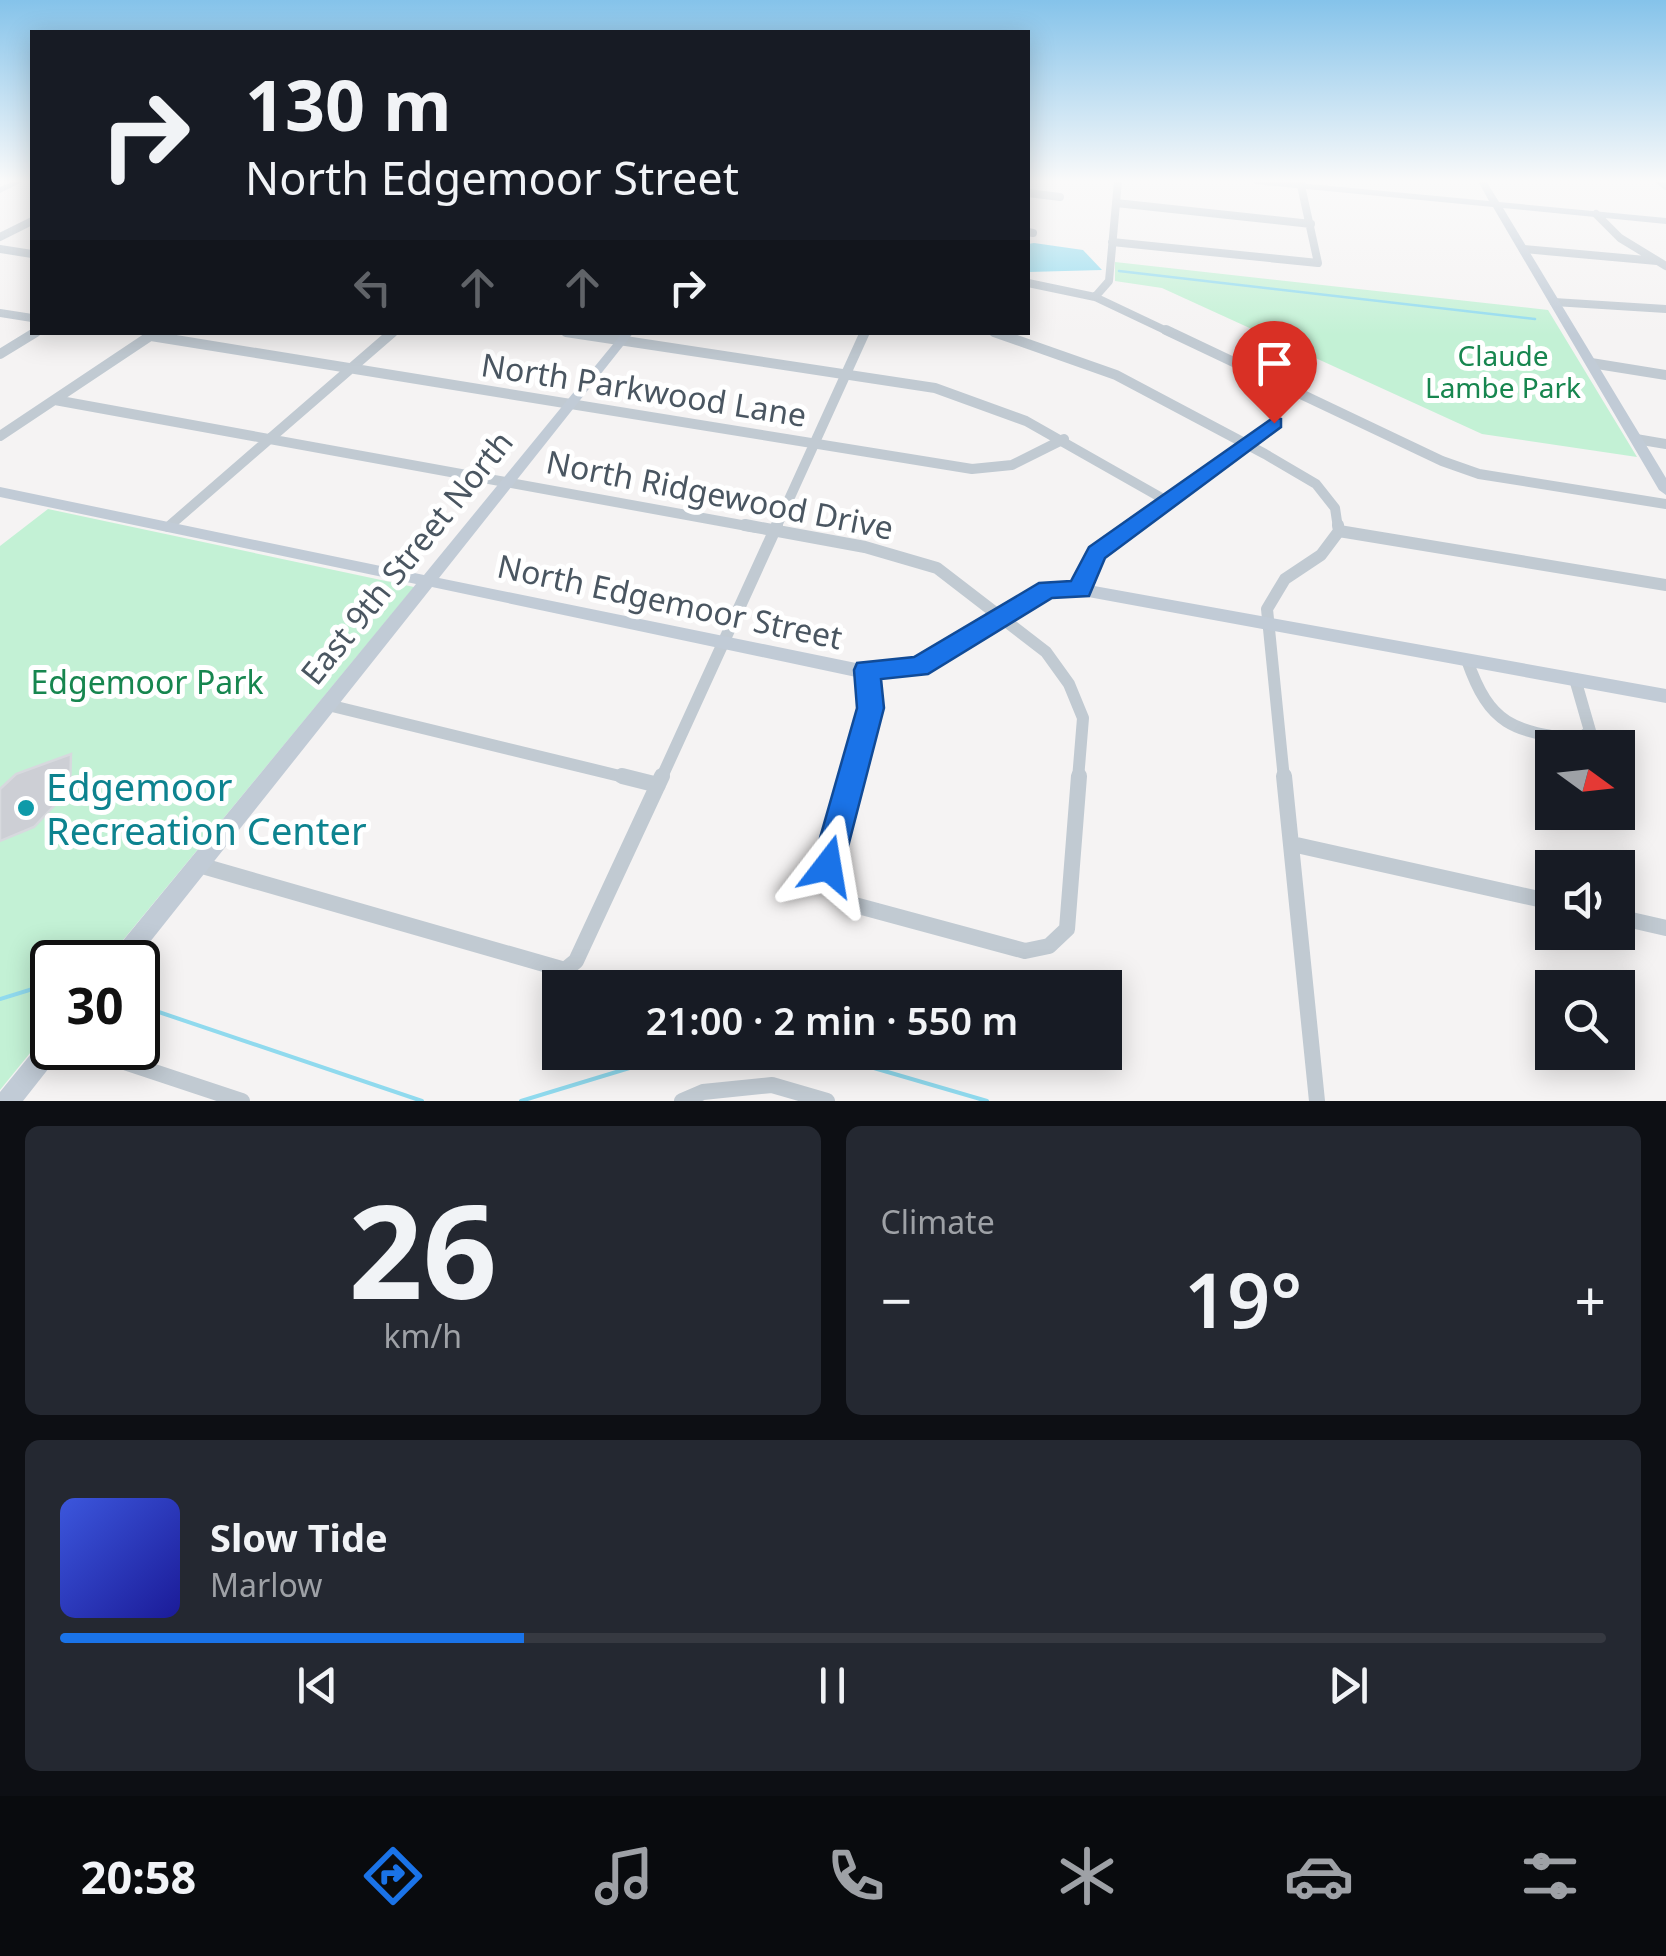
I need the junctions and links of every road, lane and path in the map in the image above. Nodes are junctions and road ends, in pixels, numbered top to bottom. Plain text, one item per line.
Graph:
1 (1113, 232) edge
2 (1313, 232) edge
3 (1513, 232) edge
4 (1614, 232) edge
5 (1112, 242) junction
6 (1523, 248) junction
7 (0, 249) edge
8 (30, 254) edge
9 (1657, 261) junction
10 (1666, 266) edge
11 (1030, 283) edge
12 (1095, 296) junction
13 (1554, 302) junction
14 (1666, 309) edge
15 (0, 313) edge
16 (30, 318) edge
17 (31, 335) edge
18 (152, 335) edge
19 (160, 335) edge
20 (390, 335) edge
21 (864, 335) edge
22 (1003, 335) edge
23 (625, 337) edge
24 (0, 354) edge
25 (1591, 364) junction
26 (351, 369) junction
27 (846, 374) junction
28 (1666, 375) edge
29 (55, 400) junction
30 (571, 404) junction
31 (1274, 423) dead end
32 (0, 436) edge
33 (270, 439) junction
34 (1064, 439) junction
35 (1636, 439) junction
36 (1245, 444) junction
37 (1666, 444) edge
38 (814, 445) junction
39 (508, 482) junction
40 (1666, 490) edge
41 (0, 492) edge
42 (1167, 500) junction
43 (1666, 504) edge
44 (168, 527) junction
45 (775, 531) junction
46 (1338, 532) junction
47 (428, 581) junction
48 (1666, 585) edge
49 (1080, 590) junction
50 (1005, 618) junction
51 (1269, 624) junction
52 (724, 643) junction
53 (1468, 660) junction
54 (866, 670) junction
55 (1575, 679) junction
56 (1666, 696) edge
57 (328, 706) junction
58 (658, 786) junction
59 (1292, 844) junction
60 (199, 865) junction
61 (1535, 898) edge
62 (1635, 921) edge
63 (1666, 928) edge
64 (138, 940) edge
65 (33, 1070) edge
66 (148, 1070) edge
67 (820, 1100) edge
68 (8, 1101) edge
69 (242, 1101) edge
70 (682, 1101) edge
71 (1318, 1101) edge

1 - 5 street
2 - 5 street
3 - 6 street
4 - 9 street
5 - 12 street
6 - 9 street
6 - 13 street
7 - 8 street
9 - 10 street
11 - 12 street
12 - 43 street
13 - 14 street
13 - 25 street
15 - 16 street
17 - 24 street
18 - 29 street
19 - 26 street, North Parkwood Lane
20 - 26 street
21 - 27 street
22 - 36 street
23 - 27 street
23 - 30 street, East 9th Street North
25 - 28 street
25 - 35 street
26 - 30 street, North Parkwood Lane
26 - 33 street
27 - 34 street
27 - 38 street
29 - 32 street
29 - 33 street, North Ridgewood Drive
30 - 38 street, North Parkwood Lane
30 - 39 street, East 9th Street North
31 - 36 street
33 - 39 street, North Ridgewood Drive
33 - 44 street
34 - 38 street, North Parkwood Lane
34 - 42 street
35 - 37 street
35 - 40 street
36 - 42 street
36 - 46 street
38 - 45 street
39 - 45 street, North Ridgewood Drive
39 - 47 street, East 9th Street North
41 - 44 street, North Edgemoor Street
42 - 49 street
44 - 47 street, North Edgemoor Street
45 - 50 street, North Ridgewood Drive
45 - 52 street
46 - 48 street
46 - 51 street
47 - 52 street, North Edgemoor Street
47 - 57 street, East 9th Street North
49 - 50 street, North Edgemoor Street
49 - 51 street, North Edgemoor Street
50 - 54 street, North Edgemoor Street
50 - 54 street, North Ridgewood Drive
51 - 53 street, North Edgemoor Street
51 - 59 street
52 - 54 street, North Edgemoor Street
52 - 58 street
53 - 55 street, North Edgemoor Street
53 - 55 street
55 - 56 street, North Edgemoor Street
57 - 58 street
57 - 60 street, East 9th Street North
58 - 60 street
59 - 61 street
59 - 71 street
60 - 64 street, East 9th Street North
62 - 63 street
65 - 68 street
66 - 69 street
67 - 70 street

